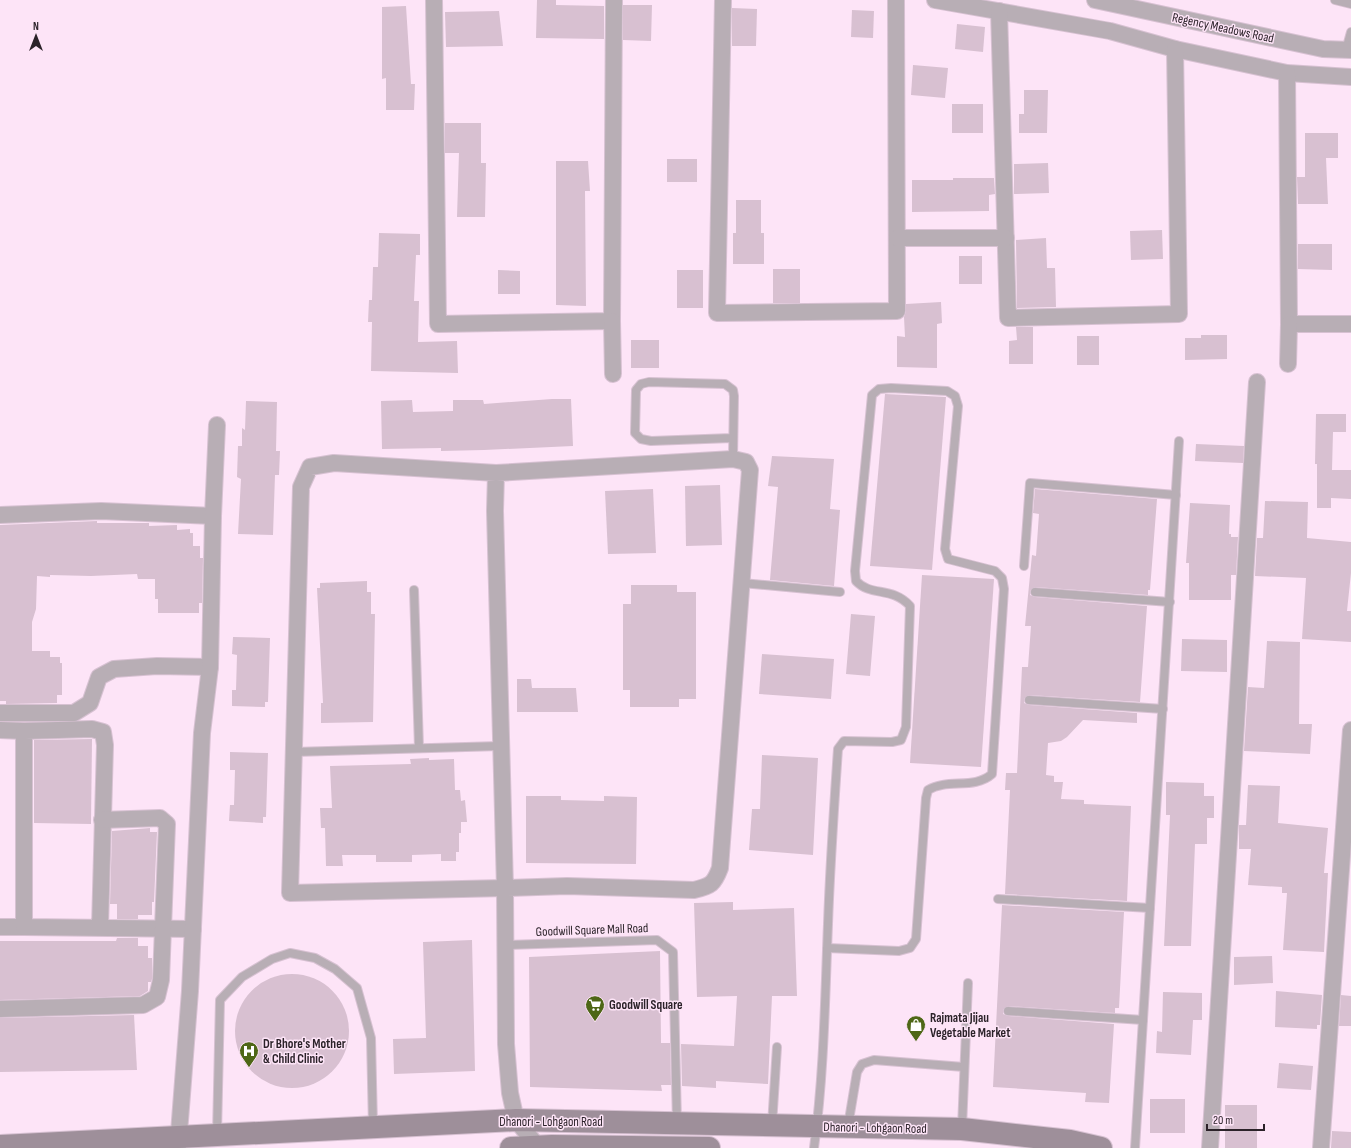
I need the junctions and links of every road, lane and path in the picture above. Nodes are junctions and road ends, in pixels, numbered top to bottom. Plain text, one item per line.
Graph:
1 (434, 0) edge
2 (614, 0) edge
3 (723, 0) edge
4 (896, 0) edge
5 (936, 0) edge
6 (1095, 0) edge
7 (1335, 0) edge
8 (1351, 4) edge
9 (1146, 5) edge
10 (999, 11) junction
11 (1351, 32) edge
12 (1175, 49) junction
13 (1349, 50) edge
14 (1287, 73) junction
15 (1351, 77) edge
16 (897, 238) junction
17 (1006, 238) junction
18 (612, 321) junction
19 (1289, 324) junction
20 (1351, 324) edge
21 (1288, 364) dead end
22 (613, 374) dead end
23 (1257, 382) dead end
24 (217, 425) dead end
25 (732, 438) junction
26 (1180, 441) dead end
27 (733, 459) junction
28 (496, 473) junction
29 (1176, 495) junction
30 (0, 516) edge
31 (213, 516) junction
32 (1024, 566) dead end
33 (742, 583) junction
34 (414, 590) dead end
35 (840, 592) dead end
36 (1035, 592) dead end
37 (1170, 602) junction
38 (210, 667) junction
39 (1029, 700) dead end
40 (1163, 709) junction
41 (0, 713) edge
42 (0, 730) edge
43 (1351, 730) edge
44 (24, 731) junction
45 (500, 746) junction
46 (419, 748) junction
47 (294, 752) junction
48 (102, 820) junction
49 (505, 888) junction
50 (998, 899) dead end
51 (1150, 908) junction
52 (0, 927) edge
53 (24, 927) junction
54 (100, 927) junction
55 (162, 928) junction
56 (193, 929) junction
57 (505, 945) junction
58 (827, 948) junction
59 (968, 983) dead end
60 (0, 1010) edge
61 (1008, 1011) dead end
62 (1143, 1020) junction
63 (777, 1047) dead end
64 (964, 1067) junction
65 (516, 1120) junction
66 (677, 1124) junction
67 (772, 1126) junction
68 (373, 1127) junction
69 (848, 1127) junction
70 (962, 1129) junction
71 (217, 1135) junction
72 (816, 1137) edge
73 (178, 1142) edge
74 (0, 1146) edge
75 (539, 1147) edge
76 (511, 1148) edge
77 (709, 1148) edge
78 (1102, 1148) edge
79 (1135, 1148) edge
80 (1210, 1148) edge
81 (1321, 1148) edge

1 - 18 street
2 - 18 street
3 - 16 street
4 - 16 street
5 - 10 street
6 - 9 street, Regency Meadows Road
7 - 8 lane
9 - 13 street, Regency Meadows Road
10 - 12 street
10 - 17 street
11 - 13 lane
12 - 14 street
12 - 17 street
14 - 15 street
14 - 19 street
16 - 17 street
18 - 22 street
19 - 20 street
19 - 21 street
23 - 80 street
24 - 31 street
25 - 25 lane
25 - 27 lane
26 - 29 lane
27 - 28 street
27 - 33 street
28 - 45 street
28 - 47 street
29 - 32 lane
29 - 37 lane
30 - 31 street
31 - 38 street
33 - 35 lane
33 - 49 street
34 - 46 lane
36 - 37 lane
37 - 40 lane
38 - 41 street
38 - 56 street
39 - 40 lane
40 - 51 lane
42 - 44 street
43 - 81 street
44 - 48 street
44 - 53 street
45 - 46 lane
45 - 49 street
46 - 47 lane
47 - 49 street
48 - 54 street
48 - 55 street
49 - 57 street
50 - 51 lane
51 - 62 lane
52 - 53 street
53 - 54 street
54 - 55 street
55 - 56 street
55 - 60 street
56 - 73 street
57 - 65 street
57 - 66 lane, Goodwill Square Mall Road
58 - 58 lane
58 - 72 lane
59 - 64 lane
61 - 62 lane
62 - 79 lane
63 - 67 lane
64 - 69 lane
64 - 70 lane
65 - 66 main road, Dhanori - Lohgaon Road
65 - 68 main road, Dhanori - Lohgaon Road
65 - 75 street
66 - 67 main road, Dhanori - Lohgaon Road
67 - 72 main road, Dhanori - Lohgaon Road
68 - 71 main road, Dhanori - Lohgaon Road
68 - 71 lane
69 - 70 main road, Dhanori - Lohgaon Road
69 - 72 main road, Dhanori - Lohgaon Road
70 - 78 main road, Dhanori - Lohgaon Road
71 - 73 main road, Dhanori - Lohgaon Road
73 - 74 main road, Dhanori - Lohgaon Road
75 - 76 main road, Dhanori - Lohgaon Road
75 - 77 main road, Dhanori - Lohgaon Road

